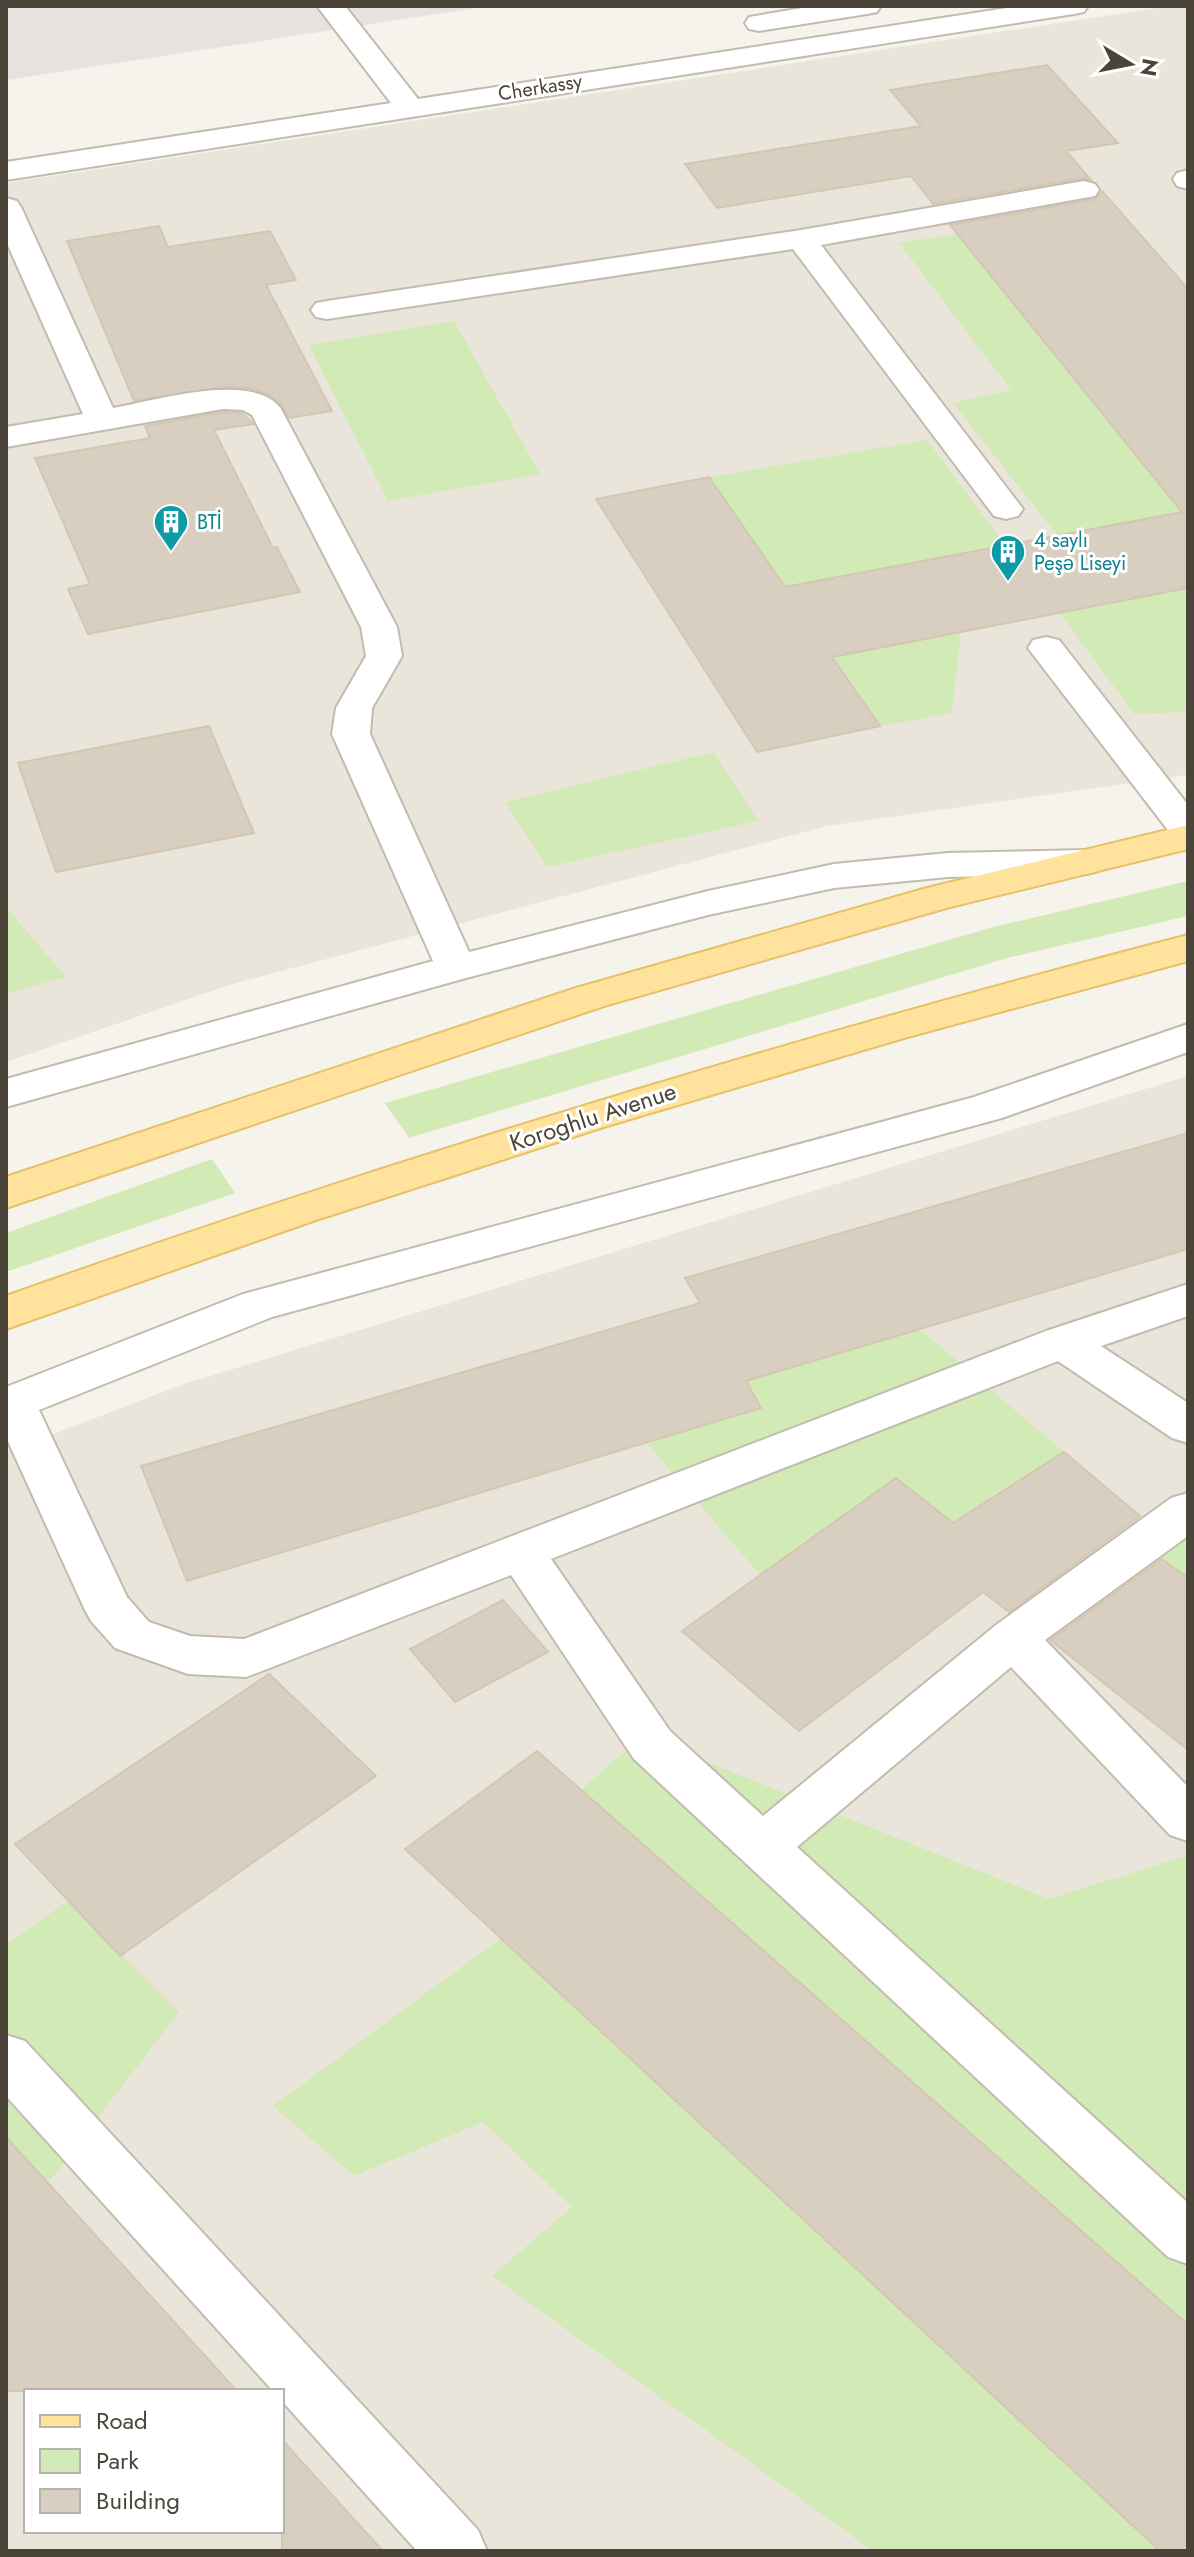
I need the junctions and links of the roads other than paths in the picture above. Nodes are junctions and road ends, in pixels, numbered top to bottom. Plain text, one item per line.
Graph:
1 (331, 6) edge
2 (867, 6) edge
3 (1074, 6) edge
4 (728, 28) dead end
5 (420, 75) dead end
6 (389, 80) junction
7 (358, 85) dead end
8 (409, 107) junction
9 (6, 171) edge
10 (1084, 190) dead end
11 (6, 207) edge
12 (801, 239) junction
13 (327, 310) dead end
14 (102, 420) junction
15 (6, 437) edge
16 (1006, 509) dead end
17 (1046, 648) dead end
18 (1188, 830) edge
19 (1188, 837) edge
20 (1087, 862) junction
21 (1188, 948) edge
22 (456, 968) junction
23 (1188, 1037) edge
24 (6, 1093) edge
25 (6, 1193) edge
26 (1188, 1300) edge
27 (6, 1313) edge
28 (1062, 1342) junction
29 (10, 1404) edge
30 (1188, 1426) edge
31 (1188, 1511) edge
32 (520, 1551) junction
33 (1013, 1638) junction
34 (1188, 1820) edge
35 (762, 1846) junction
36 (6, 2058) edge
37 (1188, 2239) edge
38 (457, 2551) edge

1 - 6 street
2 - 4 street
3 - 8 street, Cherkassy
5 - 6 street
6 - 7 street
6 - 8 street
8 - 9 street, Cherkassy
10 - 12 street
11 - 14 street
12 - 13 street
12 - 16 street
14 - 15 street
14 - 22 street
17 - 18 street
19 - 20 main road
20 - 22 street
20 - 25 main road
21 - 27 main road, Koroghlu Avenue
22 - 24 street
23 - 29 street
26 - 28 street
28 - 30 street
28 - 32 street
29 - 32 street
31 - 33 street
32 - 35 street
33 - 34 street
33 - 35 street
35 - 37 street
36 - 38 street

